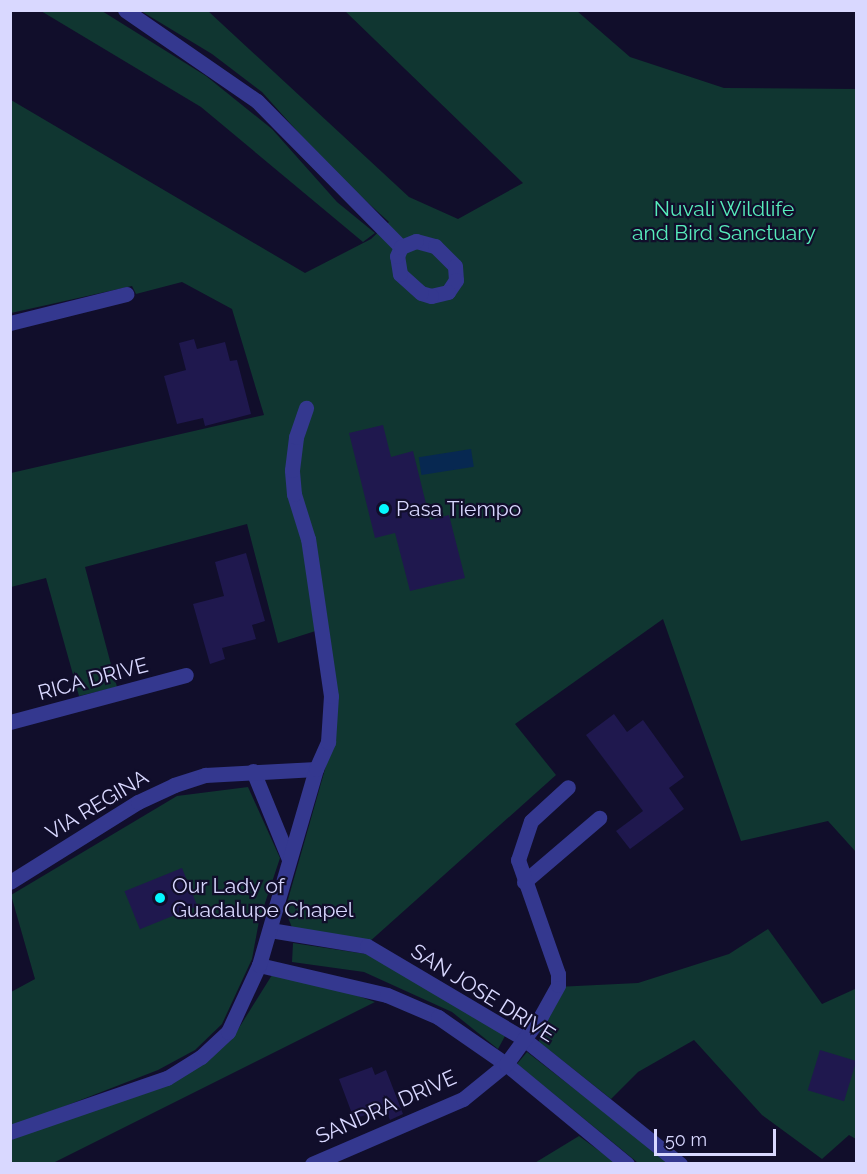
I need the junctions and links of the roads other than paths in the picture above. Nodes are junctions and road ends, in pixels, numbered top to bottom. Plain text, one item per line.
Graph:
1 (125, 10) edge
2 (401, 247) dead end
3 (126, 294) dead end
4 (10, 323) edge
5 (306, 408) dead end
6 (186, 675) dead end
7 (10, 722) edge
8 (316, 769) junction
9 (253, 771) junction
10 (568, 787) dead end
11 (599, 818) dead end
12 (289, 860) junction
13 (10, 882) edge
14 (524, 882) junction
15 (270, 930) junction
16 (259, 965) junction
17 (524, 1039) junction
18 (506, 1064) junction
19 (10, 1132) edge
20 (312, 1164) edge
21 (627, 1164) edge
22 (680, 1164) edge

1 - 2 street
3 - 4 street
5 - 8 street
6 - 7 street, RICA DRIVE
8 - 9 street, VIA REGINA
8 - 12 street
9 - 12 street
9 - 13 street, VIA REGINA
10 - 14 street, SANDRA DRIVE
11 - 14 street
12 - 15 street
14 - 17 street, SANDRA DRIVE
15 - 16 street
15 - 17 street, SAN JOSE DRIVE
16 - 18 street, SAN JOSE DRIVE
16 - 19 street
17 - 18 street, SANDRA DRIVE
17 - 22 street, SAN JOSE DRIVE
18 - 20 street, SANDRA DRIVE
18 - 21 street, SAN JOSE DRIVE

